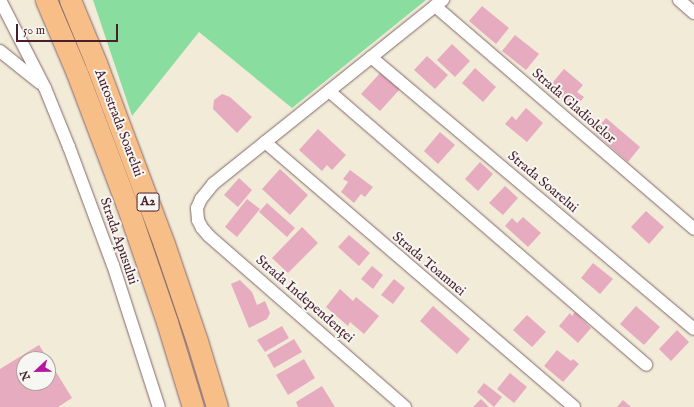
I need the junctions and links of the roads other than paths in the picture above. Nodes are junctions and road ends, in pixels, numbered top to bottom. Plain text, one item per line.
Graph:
1 (0, 0) edge
2 (46, 0) edge
3 (70, 0) edge
4 (679, 0) edge
5 (439, 3) edge
6 (694, 13) edge
7 (0, 51) edge
8 (371, 58) junction
9 (45, 88) junction
10 (329, 91) junction
11 (265, 142) junction
12 (694, 229) edge
13 (694, 329) edge
14 (646, 365) dead end
15 (160, 407) edge
16 (193, 407) edge
17 (217, 407) edge
18 (405, 407) edge
19 (574, 407) edge

1 - 9 street, Strada Apusului
2 - 16 highway, Autostrada Soarelui / A2
3 - 17 highway, Autostrada Soarelui / A2
4 - 6 street
5 - 8 street
5 - 12 street, Strada Gladiolelor
7 - 9 street, Strada Apusului
8 - 10 street
8 - 13 street, Strada Soarelui
9 - 15 street, Strada Apusului
10 - 11 street
10 - 14 street
11 - 18 street, Strada Independenței
11 - 19 street, Strada Toamnei

